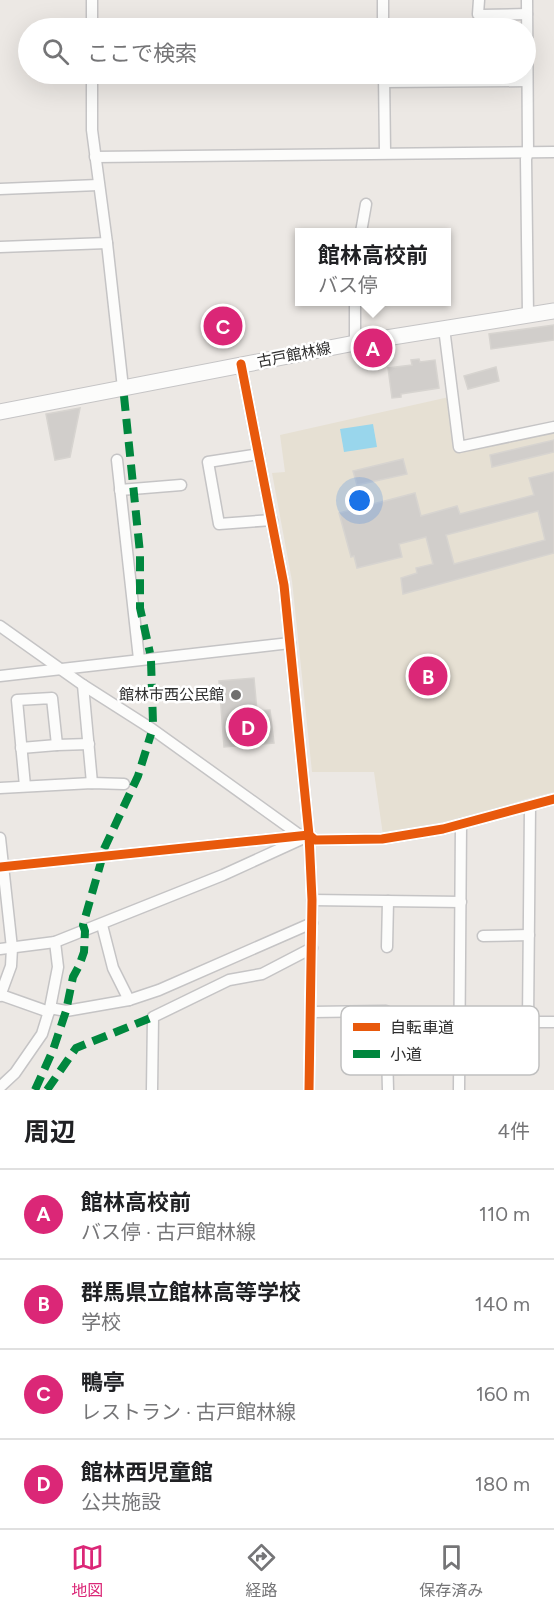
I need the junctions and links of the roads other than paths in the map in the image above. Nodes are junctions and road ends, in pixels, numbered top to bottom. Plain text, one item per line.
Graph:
1 (92, 0) edge
2 (383, 0) edge
3 (479, 0) edge
4 (526, 0) edge
5 (527, 14) junction
6 (92, 18) edge
7 (383, 18) edge
8 (527, 18) edge
9 (92, 84) edge
10 (384, 84) edge
11 (527, 84) edge
12 (554, 152) edge
13 (385, 153) junction
14 (528, 153) junction
15 (95, 157) junction
16 (98, 185) junction
17 (0, 189) edge
18 (366, 204) dead end
19 (362, 228) edge
20 (107, 243) junction
21 (0, 247) edge
22 (355, 306) edge
23 (554, 311) edge
24 (528, 315) junction
25 (444, 328) junction
26 (355, 343) junction
27 (241, 364) junction
28 (123, 388) junction
29 (0, 412) edge
30 (554, 427) edge
31 (259, 454) junction
32 (117, 460) dead end
33 (181, 485) dead end
34 (120, 490) junction
35 (272, 520) junction
36 (0, 626) edge
37 (290, 643) junction
38 (139, 659) junction
39 (62, 669) junction
40 (0, 676) edge
41 (83, 685) junction
42 (89, 744) junction
43 (57, 745) junction
44 (21, 748) junction
45 (92, 783) junction
46 (124, 784) dead end
47 (25, 786) junction
48 (0, 788) edge
49 (554, 799) edge
50 (530, 806) junction
51 (461, 824) junction
52 (305, 835) junction
53 (0, 838) edge
54 (1, 867) edge
55 (312, 900) junction
56 (388, 901) junction
57 (461, 902) junction
58 (312, 923) junction
59 (102, 925) junction
60 (529, 935) junction
61 (483, 936) dead end
62 (55, 942) junction
63 (387, 947) dead end
64 (12, 948) junction
65 (312, 948) junction
66 (0, 949) edge
67 (0, 996) edge
68 (129, 1000) junction
69 (461, 1006) edge
70 (528, 1006) edge
71 (49, 1010) junction
72 (311, 1012) junction
73 (341, 1012) edge
74 (460, 1075) edge
75 (0, 1087) edge
76 (152, 1090) edge
77 (309, 1090) edge
78 (459, 1090) edge

1 - 6 street
2 - 7 street
3 - 5 street
4 - 5 street
5 - 8 street
9 - 15 street
10 - 13 street
11 - 14 street
12 - 14 street
13 - 14 street
13 - 15 street
14 - 24 street
15 - 16 street
16 - 17 street
16 - 20 street
18 - 19 street
20 - 21 street
20 - 28 street
22 - 26 street
23 - 24 main road, 古戸館林線
24 - 25 main road, 古戸館林線
25 - 26 main road, 古戸館林線
25 - 30 street
26 - 27 main road, 古戸館林線
27 - 28 main road, 古戸館林線
27 - 31 street
28 - 29 main road, 古戸館林線
31 - 35 street
31 - 35 street
32 - 34 street
33 - 34 street
34 - 38 street
35 - 37 street
36 - 39 street
37 - 38 street
37 - 52 street
38 - 39 street
39 - 40 street
39 - 41 street
41 - 42 street
41 - 52 street
42 - 43 street
42 - 45 street
43 - 44 street
43 - 44 street
44 - 47 street
45 - 46 street
45 - 47 street
47 - 48 street
49 - 50 street
50 - 51 street
50 - 60 street
51 - 52 street
51 - 57 street
52 - 54 street
52 - 55 street
52 - 59 street
53 - 54 street
54 - 64 street
55 - 56 street
55 - 58 street
56 - 57 street
56 - 63 street
57 - 69 street
58 - 65 street
58 - 68 street
59 - 62 street
59 - 68 street
60 - 61 street
60 - 70 street
62 - 64 street
62 - 71 street
64 - 66 street
64 - 67 street
65 - 72 street
65 - 76 street
67 - 71 street
68 - 71 street
71 - 75 street
72 - 73 street
72 - 77 street
74 - 78 street

